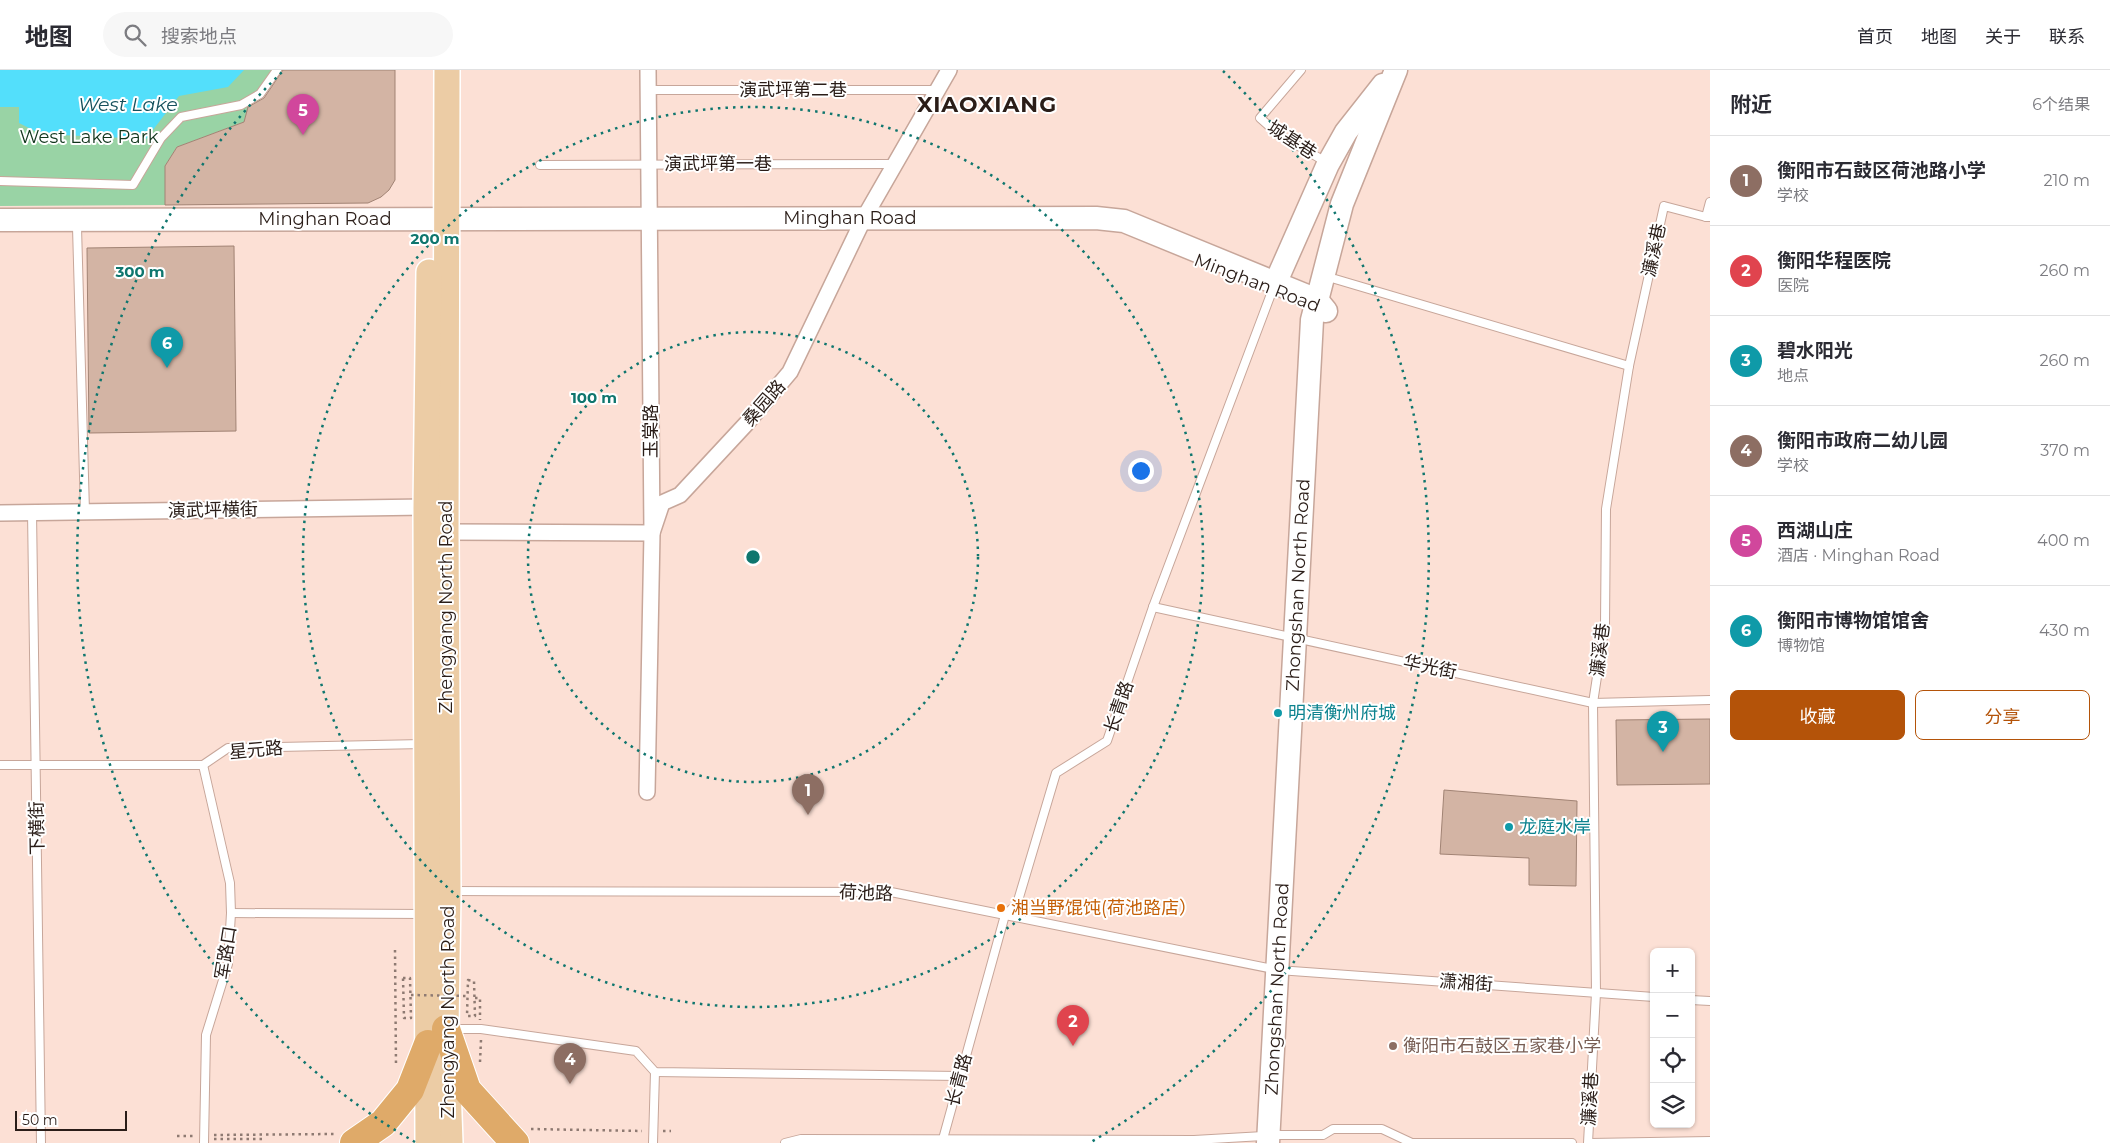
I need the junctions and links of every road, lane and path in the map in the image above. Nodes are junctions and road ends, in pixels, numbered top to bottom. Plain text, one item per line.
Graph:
1 (277, 70) edge
2 (430, 70) edge
3 (447, 70) edge
4 (648, 70) edge
5 (949, 70) edge
6 (1301, 70) edge
7 (1395, 70) edge
8 (1406, 70) edge
9 (648, 90) junction
10 (938, 90) junction
11 (648, 164) junction
12 (896, 164) junction
13 (1328, 164) junction
14 (540, 165) dead end
15 (0, 181) edge
16 (1710, 202) edge
17 (1708, 217) edge
18 (0, 220) edge
19 (862, 222) junction
20 (438, 223) junction
21 (649, 223) junction
22 (76, 227) junction
23 (0, 228) edge
24 (1335, 279) junction
25 (1274, 288) junction
26 (1319, 307) junction
27 (1630, 366) junction
28 (426, 507) junction
29 (32, 512) junction
30 (85, 512) junction
31 (0, 513) edge
32 (446, 532) junction
33 (652, 533) junction
34 (1153, 607) junction
35 (1301, 639) junction
36 (1710, 700) edge
37 (1593, 703) junction
38 (426, 744) junction
39 (0, 765) edge
40 (36, 765) junction
41 (203, 765) junction
42 (647, 792) dead end
43 (448, 891) junction
44 (231, 913) junction
45 (426, 914) junction
46 (1005, 915) junction
47 (395, 950) dead end
48 (1283, 970) junction
49 (403, 991) dead end
50 (1596, 993) junction
51 (410, 995) dead end
52 (396, 996) junction
53 (403, 996) junction
54 (467, 996) junction
55 (1650, 997) edge
56 (475, 998) junction
57 (1695, 1000) edge
58 (1710, 1001) edge
59 (404, 1004) dead end
60 (481, 1030) junction
61 (437, 1037) junction
62 (480, 1067) dead end
63 (655, 1072) junction
64 (396, 1073) dead end
65 (960, 1076) junction
66 (653, 1131) junction
67 (671, 1131) dead end
68 (520, 1134) edge
69 (177, 1136) dead end
70 (239, 1137) junction
71 (345, 1138) edge
72 (204, 1139) edge
73 (943, 1139) junction
74 (1274, 1139) edge
75 (1710, 1141) edge
76 (41, 1143) edge
77 (214, 1143) edge
78 (262, 1143) edge
79 (428, 1143) edge
80 (450, 1143) edge
81 (653, 1143) edge
82 (785, 1143) edge
83 (1572, 1143) edge
84 (1589, 1143) edge

1 - 15 lane
2 - 20 main road, Zhengyang North Road
3 - 20 main road, Zhengyang North Road
4 - 9 street, 玉棠路
5 - 10 street, 桑园路
6 - 13 lane, 城基巷
7 - 13 street, Zhongshan North Road
7 - 26 street, Zhongshan North Road
8 - 24 street, Zhongshan North Road
9 - 10 lane, 演武坪第二巷
9 - 11 street, 玉棠路
10 - 12 street, 桑园路
11 - 12 lane, 演武坪第一巷
11 - 14 lane, 演武坪第一巷
11 - 21 street, 玉棠路
12 - 19 street, 桑园路
13 - 25 street, Zhongshan North Road
16 - 17 lane
17 - 27 lane, 濂溪巷
18 - 20 street, Minghan Road
19 - 21 street, Minghan Road
19 - 25 street, Minghan Road
19 - 33 street, 桑园路
20 - 21 street, Minghan Road
20 - 22 street, Minghan Road
20 - 28 main road, Zhengyang North Road
20 - 32 main road, Zhengyang North Road
21 - 33 street, 玉棠路
22 - 23 street, Minghan Road
22 - 30 lane
24 - 26 street, Zhongshan North Road
24 - 27 lane
25 - 26 street, Minghan Road
25 - 34 lane, 长青路
26 - 35 street, Zhongshan North Road
27 - 37 lane, 濂溪巷
28 - 30 street, 演武坪横街
28 - 38 main road, Zhengyang North Road
29 - 30 street, 演武坪横街
29 - 31 street, 演武坪横街
29 - 40 lane, 下横街
32 - 33 street
32 - 43 main road, Zhengyang North Road
33 - 42 street, 玉棠路
34 - 35 lane, 华光街
34 - 46 lane, 长青路
35 - 37 lane, 华光街
35 - 48 street, Zhongshan North Road
36 - 37 lane, 华光街
37 - 50 lane, 濂溪巷
38 - 41 lane, 星元路
38 - 45 main road, Zhengyang North Road
39 - 40 lane
40 - 41 lane
40 - 76 lane, 下横街
41 - 44 lane, 军路口
43 - 46 lane, 荷池路
43 - 61 main road, Zhengyang North Road
44 - 45 lane
44 - 72 lane, 军路口
45 - 61 main road, Zhengyang North Road
46 - 48 lane, 荷池路
46 - 65 lane, 长青路
47 - 52 path
48 - 50 lane, 潇湘街
48 - 74 street, Zhongshan North Road
49 - 53 path
50 - 55 lane, 潇湘街
50 - 84 lane, 濂溪巷
51 - 54 path, bridge
52 - 53 path
52 - 64 path
53 - 59 path
54 - 56 path
54 - 56 path
56 - 60 path
57 - 58 lane
60 - 61 lane
60 - 62 path
60 - 63 lane
61 - 68 highway
61 - 71 highway
61 - 79 main road, Zhengyang North Road
61 - 80 main road, Zhengyang North Road
63 - 65 lane
63 - 66 lane
65 - 73 lane, 长青路
66 - 67 path
66 - 68 path
66 - 81 lane
69 - 72 path
70 - 71 path
70 - 72 path
70 - 77 path
70 - 78 path
73 - 74 lane
73 - 82 lane
74 - 83 lane
75 - 84 lane

